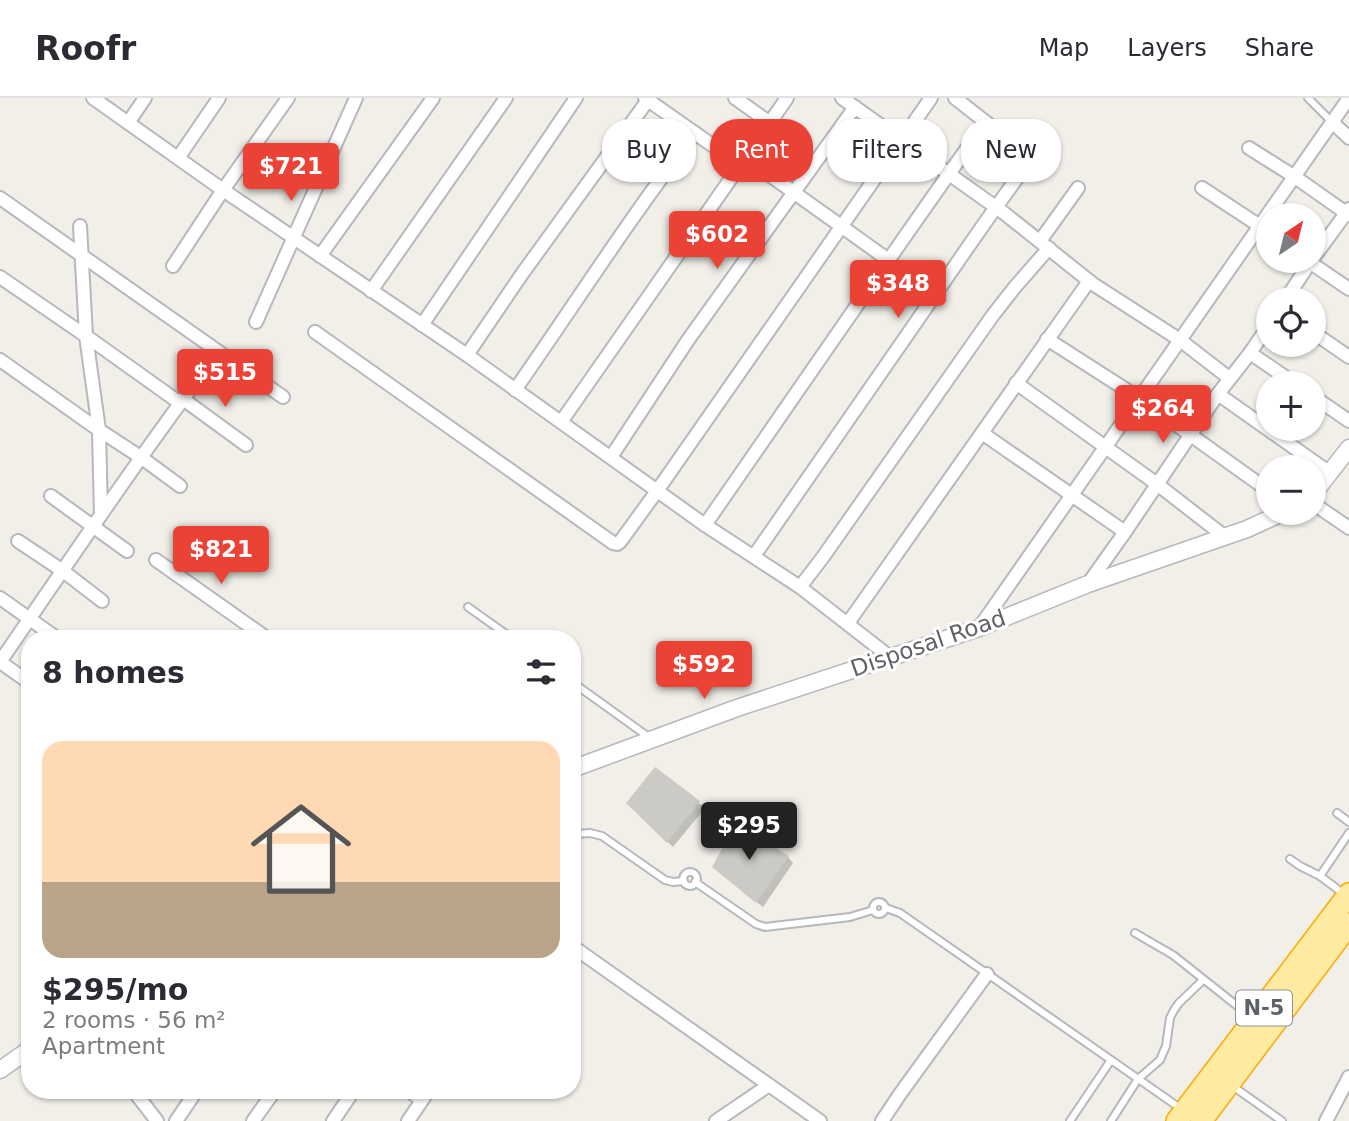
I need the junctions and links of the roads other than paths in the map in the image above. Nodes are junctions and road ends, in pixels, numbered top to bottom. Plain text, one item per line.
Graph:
1 (93, 98) edge
2 (145, 98) edge
3 (219, 98) edge
4 (288, 98) edge
5 (356, 98) edge
6 (433, 98) edge
7 (506, 98) edge
8 (576, 98) edge
9 (735, 98) edge
10 (788, 98) edge
11 (842, 98) edge
12 (931, 98) edge
13 (955, 98) edge
14 (1308, 98) edge
15 (1349, 98) edge
16 (651, 100) edge
17 (855, 107) junction
18 (676, 119) edge
19 (764, 119) edge
20 (773, 119) edge
21 (871, 119) edge
22 (916, 119) edge
23 (980, 119) edge
24 (128, 122) junction
25 (1332, 122) junction
26 (1349, 138) edge
27 (1249, 148) dead end
28 (961, 156) edge
29 (178, 158) junction
30 (948, 174) junction
31 (1295, 177) junction
32 (658, 182) edge
33 (729, 182) edge
34 (778, 182) edge
35 (873, 182) edge
36 (1015, 182) edge
37 (1078, 188) dead end
38 (1202, 188) dead end
39 (223, 190) junction
40 (793, 193) junction
41 (0, 198) edge
42 (1280, 203) edge
43 (996, 208) junction
44 (1348, 213) edge
45 (1256, 224) edge
46 (80, 226) dead end
47 (842, 227) junction
48 (294, 239) junction
49 (1256, 240) edge
50 (1326, 241) edge
51 (1045, 244) junction
52 (81, 254) junction
53 (320, 256) junction
54 (887, 259) junction
55 (173, 266) dead end
56 (1326, 271) edge
57 (0, 276) edge
58 (1089, 281) junction
59 (1349, 289) edge
60 (371, 291) junction
61 (256, 322) dead end
62 (422, 325) junction
63 (315, 332) dead end
64 (86, 336) junction
65 (1047, 339) junction
66 (1180, 340) junction
67 (1326, 341) edge
68 (1256, 344) edge
69 (218, 352) junction
70 (1250, 353) junction
71 (467, 355) junction
72 (1349, 357) edge
73 (0, 360) edge
74 (1276, 371) edge
75 (1230, 378) junction
76 (1016, 383) junction
77 (516, 390) junction
78 (1218, 394) junction
79 (283, 397) dead end
80 (1139, 398) junction
81 (181, 401) junction
82 (1326, 405) edge
83 (1349, 421) edge
84 (561, 422) junction
85 (99, 430) junction
86 (982, 433) junction
87 (1190, 434) junction
88 (246, 446) dead end
89 (1105, 447) junction
90 (1349, 448) edge
91 (611, 457) junction
92 (142, 458) junction
93 (1330, 473) junction
94 (1326, 478) edge
95 (1256, 482) edge
96 (1157, 484) junction
97 (180, 486) dead end
98 (657, 491) junction
99 (1072, 495) junction
100 (51, 496) dead end
101 (1326, 512) edge
102 (102, 514) junction
103 (705, 525) junction
104 (1256, 525) edge
105 (93, 526) junction
106 (1349, 528) edge
107 (1125, 532) junction
108 (1224, 536) junction
109 (18, 541) dead end
110 (127, 551) dead end
111 (754, 556) junction
112 (156, 560) dead end
113 (63, 571) junction
114 (1088, 584) junction
115 (800, 587) junction
116 (0, 598) edge
117 (102, 601) dead end
118 (468, 607) dead end
119 (30, 619) junction
120 (848, 623) junction
121 (979, 628) junction
122 (22, 630) edge
123 (45, 630) edge
124 (255, 630) edge
125 (500, 630) edge
126 (21, 632) edge
127 (890, 657) junction
128 (0, 662) edge
129 (21, 677) edge
130 (581, 689) edge
131 (652, 740) junction
132 (581, 766) edge
133 (1337, 813) dead end
134 (1349, 822) edge
135 (1349, 833) edge
136 (581, 834) edge
137 (1290, 859) dead end
138 (1320, 876) junction
139 (684, 881) junction
140 (695, 882) junction
141 (1348, 895) edge
142 (1349, 924) edge
143 (1135, 933) dead end
144 (581, 952) edge
145 (987, 974) junction
146 (1203, 980) junction
147 (1262, 1025) junction
148 (21, 1055) edge
149 (1111, 1060) junction
150 (0, 1070) edge
151 (1349, 1077) edge
152 (1138, 1079) junction
153 (1230, 1083) junction
154 (769, 1085) junction
155 (137, 1099) edge
156 (140, 1099) edge
157 (191, 1099) edge
158 (269, 1099) edge
159 (349, 1099) edge
160 (422, 1099) edge
161 (1188, 1118) edge
162 (1074, 1120) edge
163 (143, 1121) edge
164 (157, 1121) edge
165 (176, 1121) edge
166 (253, 1121) edge
167 (333, 1121) edge
168 (408, 1121) edge
169 (716, 1121) edge
170 (820, 1121) edge
171 (883, 1121) edge
172 (1111, 1121) edge
173 (1282, 1121) edge
174 (1326, 1121) edge

1 - 24 street
2 - 24 street
3 - 29 street
4 - 39 street
5 - 48 street
6 - 53 street
7 - 60 street
8 - 62 street
9 - 19 street
10 - 20 street
11 - 17 street
12 - 22 street
13 - 23 street
14 - 25 lane
15 - 25 street
16 - 18 street
16 - 71 street
17 - 21 street
17 - 40 street
24 - 29 street
25 - 26 street
25 - 31 street
27 - 31 street
28 - 30 street
29 - 39 street
30 - 43 street
30 - 54 street
31 - 42 street
31 - 44 street
32 - 77 street
33 - 84 street
34 - 40 street
35 - 47 street
36 - 43 street
37 - 51 street
38 - 45 street
39 - 48 street
39 - 55 street
40 - 47 street
40 - 91 street
41 - 52 street
43 - 51 street
43 - 111 street
44 - 50 street
46 - 52 street
47 - 54 street
47 - 98 street
48 - 53 street
48 - 61 street
49 - 66 street
51 - 58 street
51 - 115 street
52 - 64 street
52 - 69 street
53 - 60 street
54 - 103 street
56 - 59 street
57 - 64 street
58 - 65 street
58 - 66 street
60 - 62 street
62 - 71 street
63 - 98 street
64 - 81 street
64 - 85 street
65 - 76 street
65 - 80 street
66 - 75 street
66 - 80 street
67 - 72 street
68 - 70 street
69 - 79 street
69 - 81 street
70 - 74 street
70 - 75 street
71 - 77 street
73 - 85 street
75 - 78 street
76 - 86 street
76 - 89 street
77 - 84 street
78 - 87 street
78 - 93 street
80 - 87 street
80 - 89 street
81 - 88 street
81 - 92 street
82 - 83 street
84 - 91 street
85 - 92 street
85 - 102 street
86 - 99 street
86 - 120 street
87 - 95 street
87 - 96 street
89 - 96 street
89 - 99 street
90 - 93 street
91 - 98 street
92 - 97 street
92 - 102 street
93 - 94 street
96 - 107 street
96 - 108 street
98 - 103 street
99 - 107 street
99 - 121 street
100 - 105 street
101 - 106 street
102 - 105 street
103 - 111 street
104 - 108 street, Disposal Road
105 - 110 street
105 - 113 street
107 - 114 street
108 - 114 street, Disposal Road
109 - 113 street
111 - 115 street
112 - 124 street
113 - 117 street
113 - 119 street
114 - 121 street, Disposal Road
115 - 120 street
116 - 119 street
118 - 125 lane
119 - 122 street
119 - 123 street
120 - 127 street
121 - 127 street, Disposal Road
126 - 128 street
127 - 131 street, Disposal Road
128 - 129 street
130 - 131 lane
131 - 132 street, Disposal Road
133 - 134 lane
135 - 138 lane
136 - 139 lane
137 - 138 lane
138 - 141 lane
139 - 140 lane
139 - 140 lane
140 - 145 lane
141 - 147 highway, N-5
142 - 147 highway, N-5
143 - 146 lane
144 - 154 street
145 - 149 lane
145 - 171 street
146 - 147 lane
146 - 152 lane
147 - 153 highway, N-5
147 - 161 highway, N-5
148 - 150 street
149 - 152 lane
149 - 162 lane
151 - 174 street
152 - 161 lane
152 - 172 lane
153 - 161 highway, N-5
153 - 173 lane
154 - 169 street
154 - 170 street
155 - 163 street
156 - 164 street
157 - 165 street
158 - 166 street
159 - 167 street
160 - 168 street

